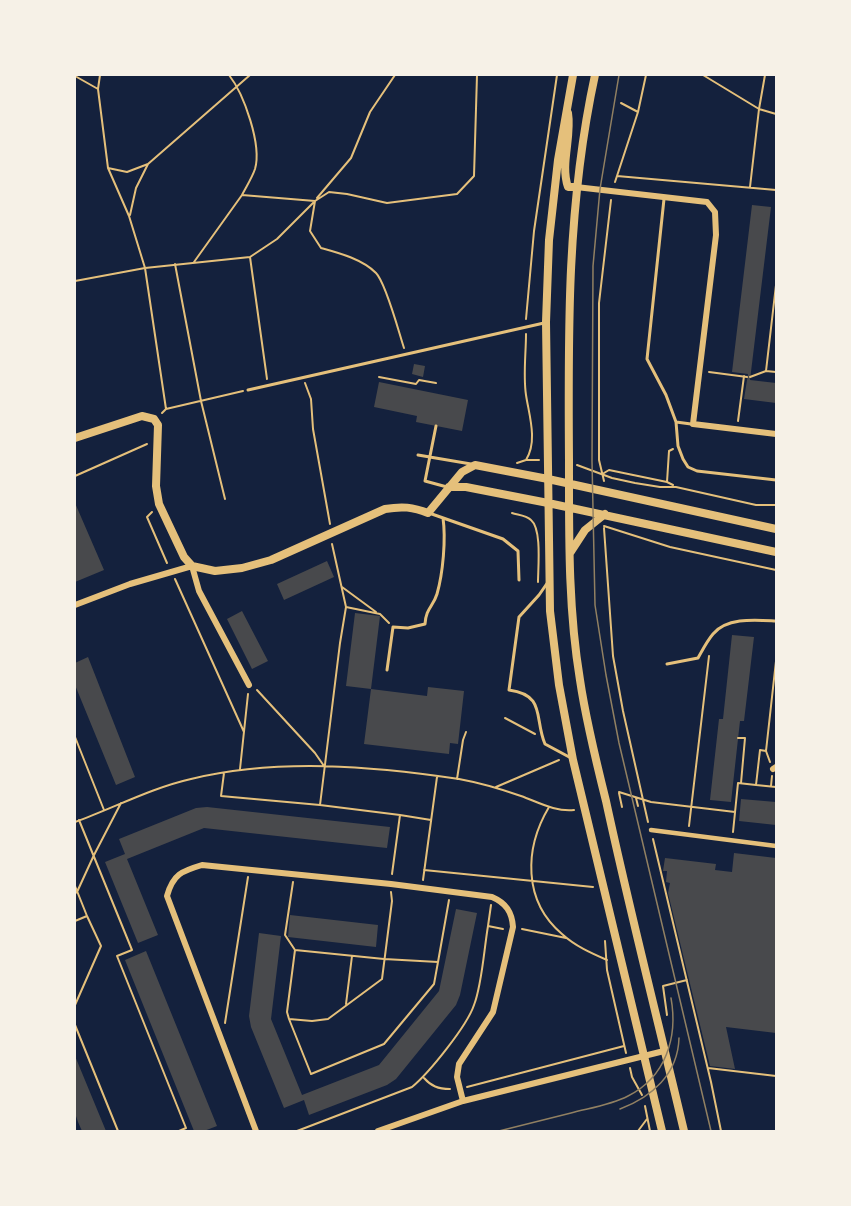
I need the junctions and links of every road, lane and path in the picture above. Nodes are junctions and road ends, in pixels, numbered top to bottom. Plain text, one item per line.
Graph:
1 (100, 75) edge
2 (229, 75) edge
3 (250, 75) edge
4 (395, 75) edge
5 (477, 75) edge
6 (557, 75) edge
7 (573, 75) edge
8 (595, 75) edge
9 (646, 75) edge
10 (704, 75) edge
11 (765, 75) edge
12 (75, 76) edge
13 (237, 85) junction
14 (98, 89) junction
15 (621, 103) dead end
16 (567, 104) junction
17 (759, 109) junction
18 (638, 112) junction
19 (776, 114) edge
20 (148, 164) junction
21 (108, 168) junction
22 (616, 176) junction
23 (614, 184) dead end
24 (576, 187) junction
25 (750, 187) junction
26 (776, 190) edge
27 (242, 195) junction
28 (612, 196) dead end
29 (665, 197) junction
30 (315, 201) junction
31 (129, 216) junction
32 (250, 257) junction
33 (194, 262) junction
34 (175, 264) junction
35 (145, 268) junction
36 (75, 281) edge
37 (776, 285) edge
38 (775, 294) edge
39 (546, 322) junction
40 (526, 327) junction
41 (406, 354) junction
42 (699, 371) junction
43 (766, 371) junction
44 (776, 372) edge
45 (303, 377) junction
46 (379, 377) dead end
47 (747, 377) junction
48 (390, 380) junction
49 (436, 383) dead end
50 (389, 384) dead end
51 (267, 385) junction
52 (248, 390) joint
53 (201, 401) junction
54 (166, 409) junction
55 (154, 419) junction
56 (676, 422) junction
57 (693, 424) junction
58 (436, 426) dead end
59 (737, 430) junction
60 (776, 434) edge
61 (75, 438) edge
62 (158, 439) junction
63 (678, 446) junction
64 (418, 455) dead end
65 (430, 457) junction
66 (525, 461) dead end
67 (475, 465) junction
68 (582, 466) dead end
69 (604, 473) junction
70 (75, 476) edge
71 (548, 479) junction
72 (776, 480) edge
73 (668, 482) junction
74 (569, 485) junction
75 (449, 487) junction
76 (676, 487) junction
77 (225, 499) dead end
78 (548, 502) junction
79 (159, 504) junction
80 (775, 505) edge
81 (569, 507) junction
82 (776, 510) edge
83 (428, 513) junction
84 (512, 513) dead end
85 (605, 514) junction
86 (443, 518) junction
87 (535, 525) dead end
88 (776, 529) edge
89 (328, 533) junction
90 (331, 542) dead end
91 (776, 552) edge
92 (570, 554) junction
93 (192, 566) junction
94 (776, 570) edge
95 (172, 573) junction
96 (519, 580) dead end
97 (549, 580) junction
98 (342, 587) junction
99 (75, 605) edge
100 (346, 607) junction
101 (381, 615) junction
102 (776, 621) edge
103 (393, 627) junction
104 (712, 634) junction
105 (776, 661) edge
106 (667, 664) dead end
107 (387, 670) dead end
108 (249, 685) junction
109 (505, 718) dead end
110 (244, 732) junction
111 (466, 732) dead end
112 (75, 737) edge
113 (542, 738) junction
114 (738, 738) dead end
115 (766, 751) junction
116 (563, 758) dead end
117 (573, 760) junction
118 (324, 766) junction
119 (774, 768) edge
120 (240, 770) junction
121 (224, 772) junction
122 (437, 777) junction
123 (457, 779) junction
124 (741, 783) junction
125 (756, 785) junction
126 (496, 787) junction
127 (776, 787) edge
128 (636, 798) junction
129 (643, 800) junction
130 (121, 803) junction
131 (320, 805) junction
132 (638, 806) dead end
133 (549, 807) junction
134 (622, 807) dead end
135 (692, 807) junction
136 (104, 810) junction
137 (574, 810) dead end
138 (735, 812) junction
139 (400, 814) junction
140 (431, 820) junction
141 (77, 821) edge
142 (651, 830) junction
143 (688, 835) junction
144 (732, 841) junction
145 (776, 846) edge
146 (94, 855) junction
147 (249, 870) junction
148 (424, 870) junction
149 (294, 875) junction
150 (531, 880) junction
151 (391, 884) junction
152 (75, 886) edge
153 (593, 887) dead end
154 (422, 888) junction
155 (450, 892) junction
156 (76, 893) edge
157 (492, 897) junction
158 (87, 916) junction
159 (75, 921) edge
160 (488, 926) junction
161 (512, 929) junction
162 (567, 938) junction
163 (295, 950) junction
164 (352, 956) junction
165 (384, 959) junction
166 (607, 960) dead end
167 (438, 962) junction
168 (679, 978) dead end
169 (687, 980) junction
170 (680, 982) junction
171 (75, 1005) edge
172 (346, 1005) junction
173 (668, 1018) dead end
174 (290, 1019) junction
175 (75, 1025) edge
176 (223, 1041) junction
177 (624, 1046) dead end
178 (664, 1051) junction
179 (644, 1057) junction
180 (708, 1068) junction
181 (776, 1076) edge
182 (632, 1077) dead end
183 (424, 1078) junction
184 (460, 1089) junction
185 (643, 1098) dead end
186 (463, 1101) junction
187 (644, 1102) dead end
188 (647, 1119) junction
189 (118, 1131) edge
190 (179, 1131) edge
191 (256, 1131) edge
192 (297, 1131) edge
193 (378, 1131) edge
194 (638, 1131) edge
195 (650, 1131) edge
196 (662, 1131) edge
197 (684, 1131) edge
198 (721, 1131) edge

1 - 14 path
2 - 13 path
3 - 13 path
4 - 30 path
5 - 30 path
6 - 40 path
7 - 16 main road
8 - 24 main road
9 - 18 path
10 - 17 path
11 - 17 path
12 - 14 path
13 - 20 path
13 - 27 path
14 - 21 path
15 - 18 path
16 - 24 main road
16 - 39 main road
17 - 19 path
17 - 25 path
18 - 22 path
20 - 21 path
20 - 31 path
21 - 31 path
22 - 23 path
22 - 25 path
24 - 29 street
24 - 74 main road
25 - 26 path
27 - 30 path
27 - 33 path
28 - 69 path
29 - 42 street
29 - 56 lane
30 - 32 path
30 - 41 path
31 - 35 path
32 - 33 path
32 - 51 path
33 - 34 path
34 - 35 path
34 - 53 path
35 - 36 path
35 - 54 path
37 - 38 path
38 - 43 path
39 - 40 lane
39 - 71 main road
40 - 41 lane
40 - 66 path
41 - 45 lane
42 - 47 path
42 - 57 street
43 - 44 path
43 - 47 path
45 - 51 lane
45 - 89 path
46 - 48 path
47 - 59 path
48 - 49 path
48 - 50 path
51 - 52 lane
52 - 53 path
53 - 54 path
53 - 77 path
54 - 55 path
55 - 61 street
55 - 62 street
56 - 57 lane
56 - 63 lane
57 - 59 street
58 - 65 lane
59 - 60 street
62 - 70 path
62 - 79 street
63 - 72 lane
63 - 73 path
64 - 65 lane
65 - 67 lane
65 - 75 lane
67 - 71 street
67 - 75 street
68 - 69 path
69 - 73 path
69 - 76 path
71 - 74 main road
71 - 78 main road
73 - 76 path
74 - 81 main road
74 - 88 main road
75 - 78 street
75 - 83 street
76 - 80 path
78 - 81 main road
78 - 97 main road
79 - 93 street
79 - 95 path
80 - 82 path
81 - 85 main road
81 - 92 main road
83 - 86 lane
83 - 89 street
84 - 87 path
85 - 91 main road
85 - 92 main road
86 - 96 lane
86 - 103 lane
89 - 93 street
90 - 98 path
92 - 178 main road
93 - 95 street
93 - 108 street
94 - 129 path
95 - 99 street
95 - 110 path
97 - 113 lane
97 - 117 main road
98 - 100 path
98 - 101 path
100 - 101 path
100 - 118 path
101 - 103 path
102 - 104 lane
103 - 107 lane
104 - 106 lane
104 - 135 path
105 - 115 path
108 - 110 path
108 - 118 path
109 - 113 path
110 - 120 path
111 - 123 path
112 - 136 path
113 - 117 lane
114 - 124 path
115 - 119 path
115 - 125 path
116 - 126 path
117 - 179 main road
118 - 120 path
118 - 122 path
118 - 131 path
120 - 121 path
121 - 130 path
121 - 131 path
122 - 123 path
122 - 140 path
123 - 126 path
124 - 125 path
124 - 138 path
125 - 127 path
126 - 133 path
128 - 129 path
128 - 132 path
128 - 134 path
129 - 135 path
129 - 142 path
130 - 136 path
130 - 146 path
131 - 139 path
133 - 137 path
133 - 150 path
135 - 138 path
135 - 143 path
136 - 141 path
138 - 144 path
139 - 140 path
139 - 151 path
140 - 148 path
141 - 146 path
142 - 143 street
142 - 169 path
143 - 144 street
144 - 145 street
146 - 156 path
146 - 190 path
147 - 149 street
147 - 176 path
147 - 176 street
148 - 150 path
148 - 154 path
149 - 151 street
149 - 163 path
150 - 153 path
150 - 162 path
151 - 154 street
151 - 165 path
152 - 156 path
154 - 155 street
155 - 157 street
155 - 167 path
156 - 158 path
157 - 160 path
157 - 161 street
158 - 159 path
158 - 171 path
160 - 161 path
160 - 183 path
161 - 162 path
161 - 184 street
162 - 166 path
163 - 164 path
163 - 174 path
164 - 165 path
164 - 172 path
165 - 167 path
165 - 172 path
167 - 174 path
168 - 170 path
169 - 170 path
169 - 180 path
170 - 173 path
172 - 174 path
175 - 189 path
176 - 191 street
177 - 184 path
178 - 179 street
178 - 197 main road
179 - 186 street
179 - 196 main road
180 - 181 path
180 - 198 path
182 - 185 path
183 - 184 path
183 - 192 path
184 - 186 street
186 - 193 street
187 - 188 path
188 - 194 path
188 - 195 path

